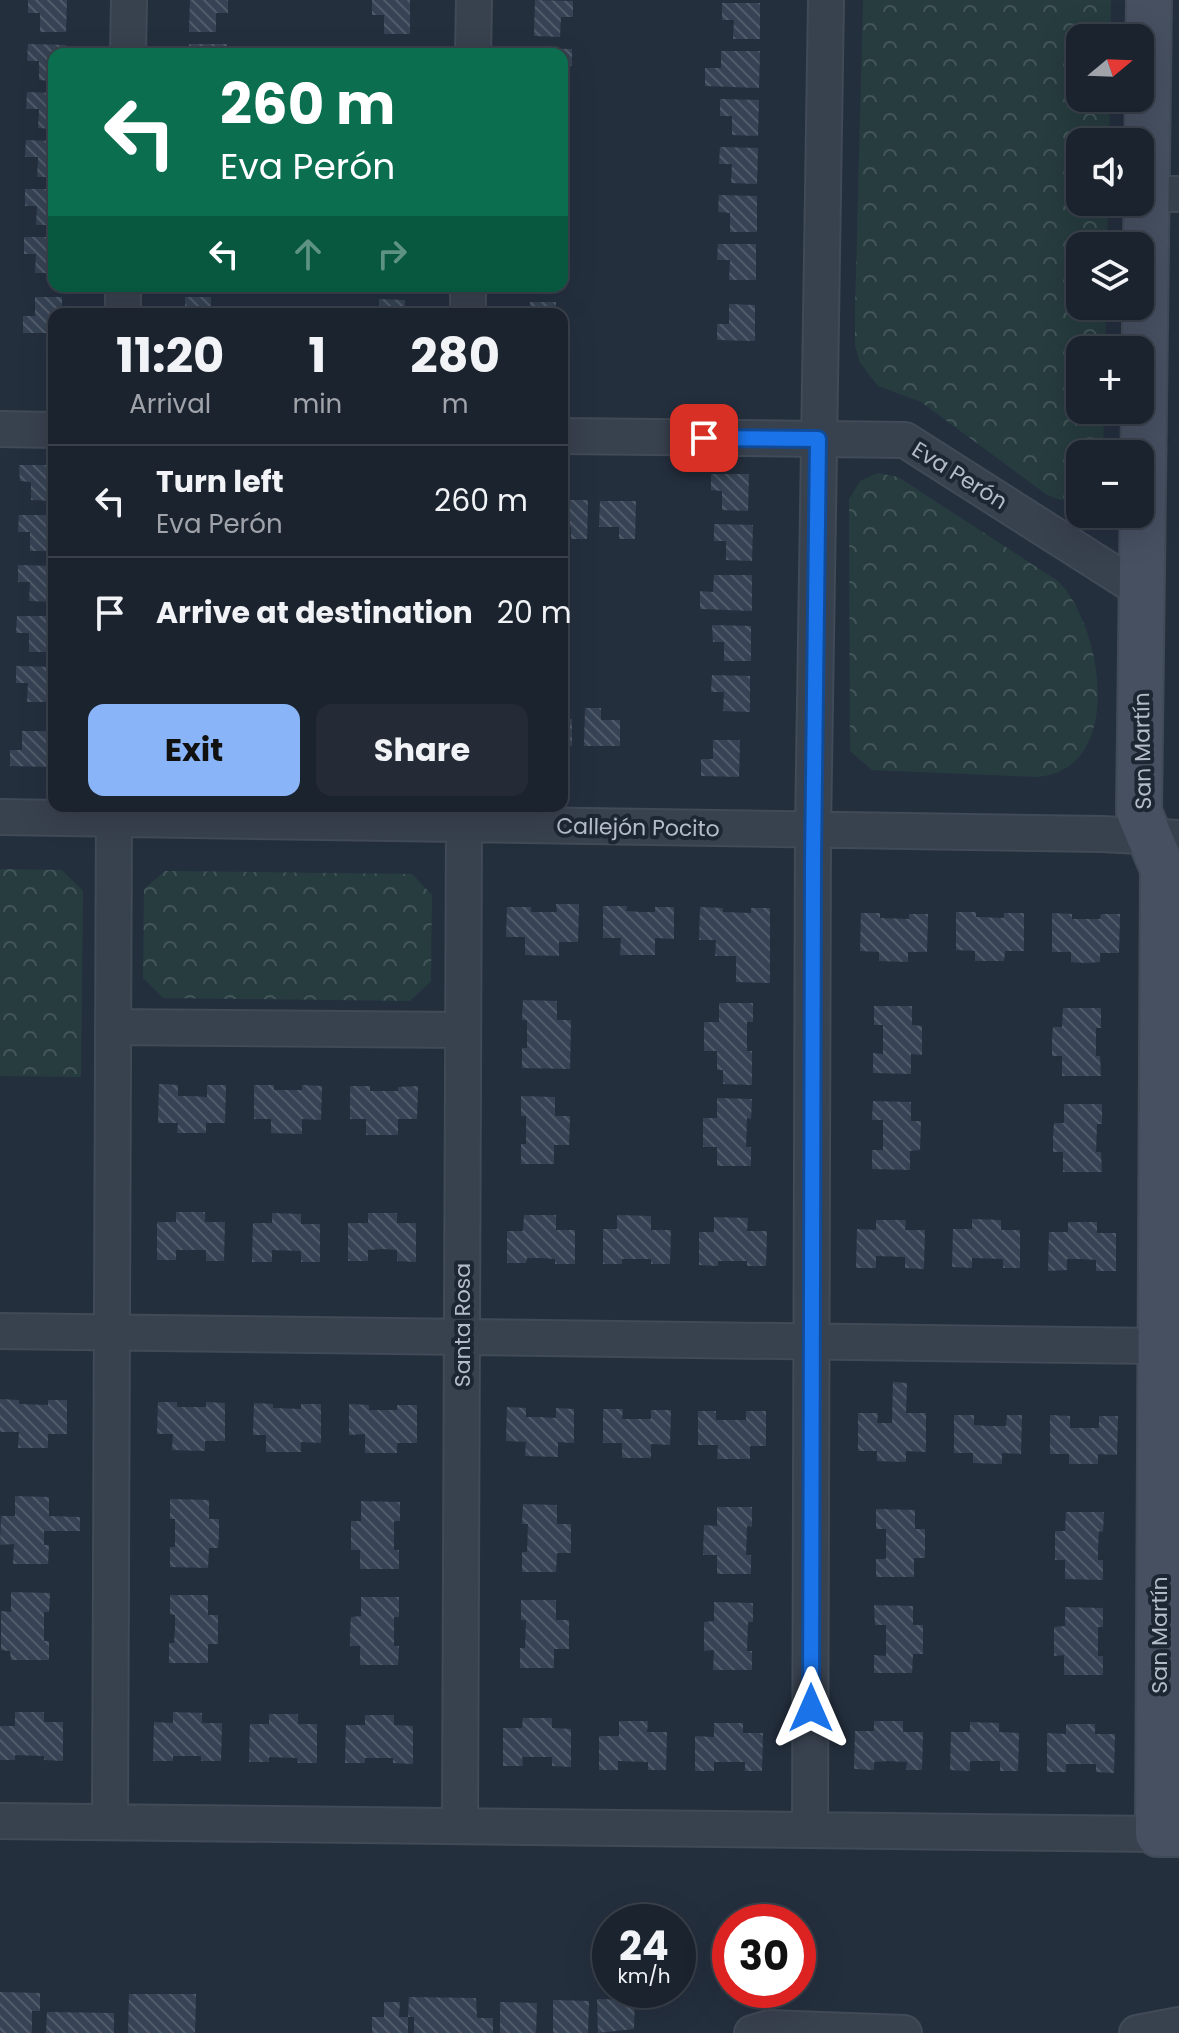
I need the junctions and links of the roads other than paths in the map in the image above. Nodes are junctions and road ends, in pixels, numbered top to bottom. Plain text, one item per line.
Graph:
1 (129, 0) edge
2 (474, 0) edge
3 (826, 0) edge
4 (1149, 0) edge
5 (128, 48) edge
6 (473, 48) edge
7 (1163, 194) edge
8 (0, 429) edge
9 (48, 430) edge
10 (568, 436) edge
11 (818, 439) junction
12 (1142, 591) junction
13 (114, 812) edge
14 (0, 817) edge
15 (464, 824) junction
16 (813, 830) junction
17 (1164, 837) edge
18 (113, 1027) junction
19 (463, 1030) junction
20 (0, 1331) edge
21 (112, 1332) junction
22 (462, 1337) junction
23 (812, 1341) junction
24 (1168, 1346) edge
25 (0, 1821) edge
26 (110, 1822) junction
27 (460, 1826) junction
28 (810, 1830) junction
29 (1168, 1834) edge
30 (1179, 2025) edge
31 (752, 2033) edge
32 (904, 2033) edge
33 (1137, 2033) edge

1 - 5 street
2 - 6 street
3 - 11 street
4 - 7 street, San Martín
7 - 12 street, San Martín
8 - 9 street
10 - 11 street, Eva Perón
11 - 12 street, Eva Perón
11 - 16 street
12 - 17 street, San Martín
13 - 14 street, Callejón Pocito
13 - 15 street, Callejón Pocito
13 - 18 street
15 - 16 street, Callejón Pocito
15 - 19 street, Santa Rosa
16 - 17 street, Callejón Pocito
16 - 23 street
17 - 24 street, San Martín
18 - 19 street
18 - 21 street
19 - 22 street, Santa Rosa
20 - 21 street
21 - 22 street
21 - 26 street
22 - 23 street
22 - 27 street, Santa Rosa
23 - 24 street
23 - 28 street
24 - 29 street, San Martín
25 - 26 street
26 - 27 street
27 - 28 street
28 - 29 street
30 - 33 street
31 - 32 street

